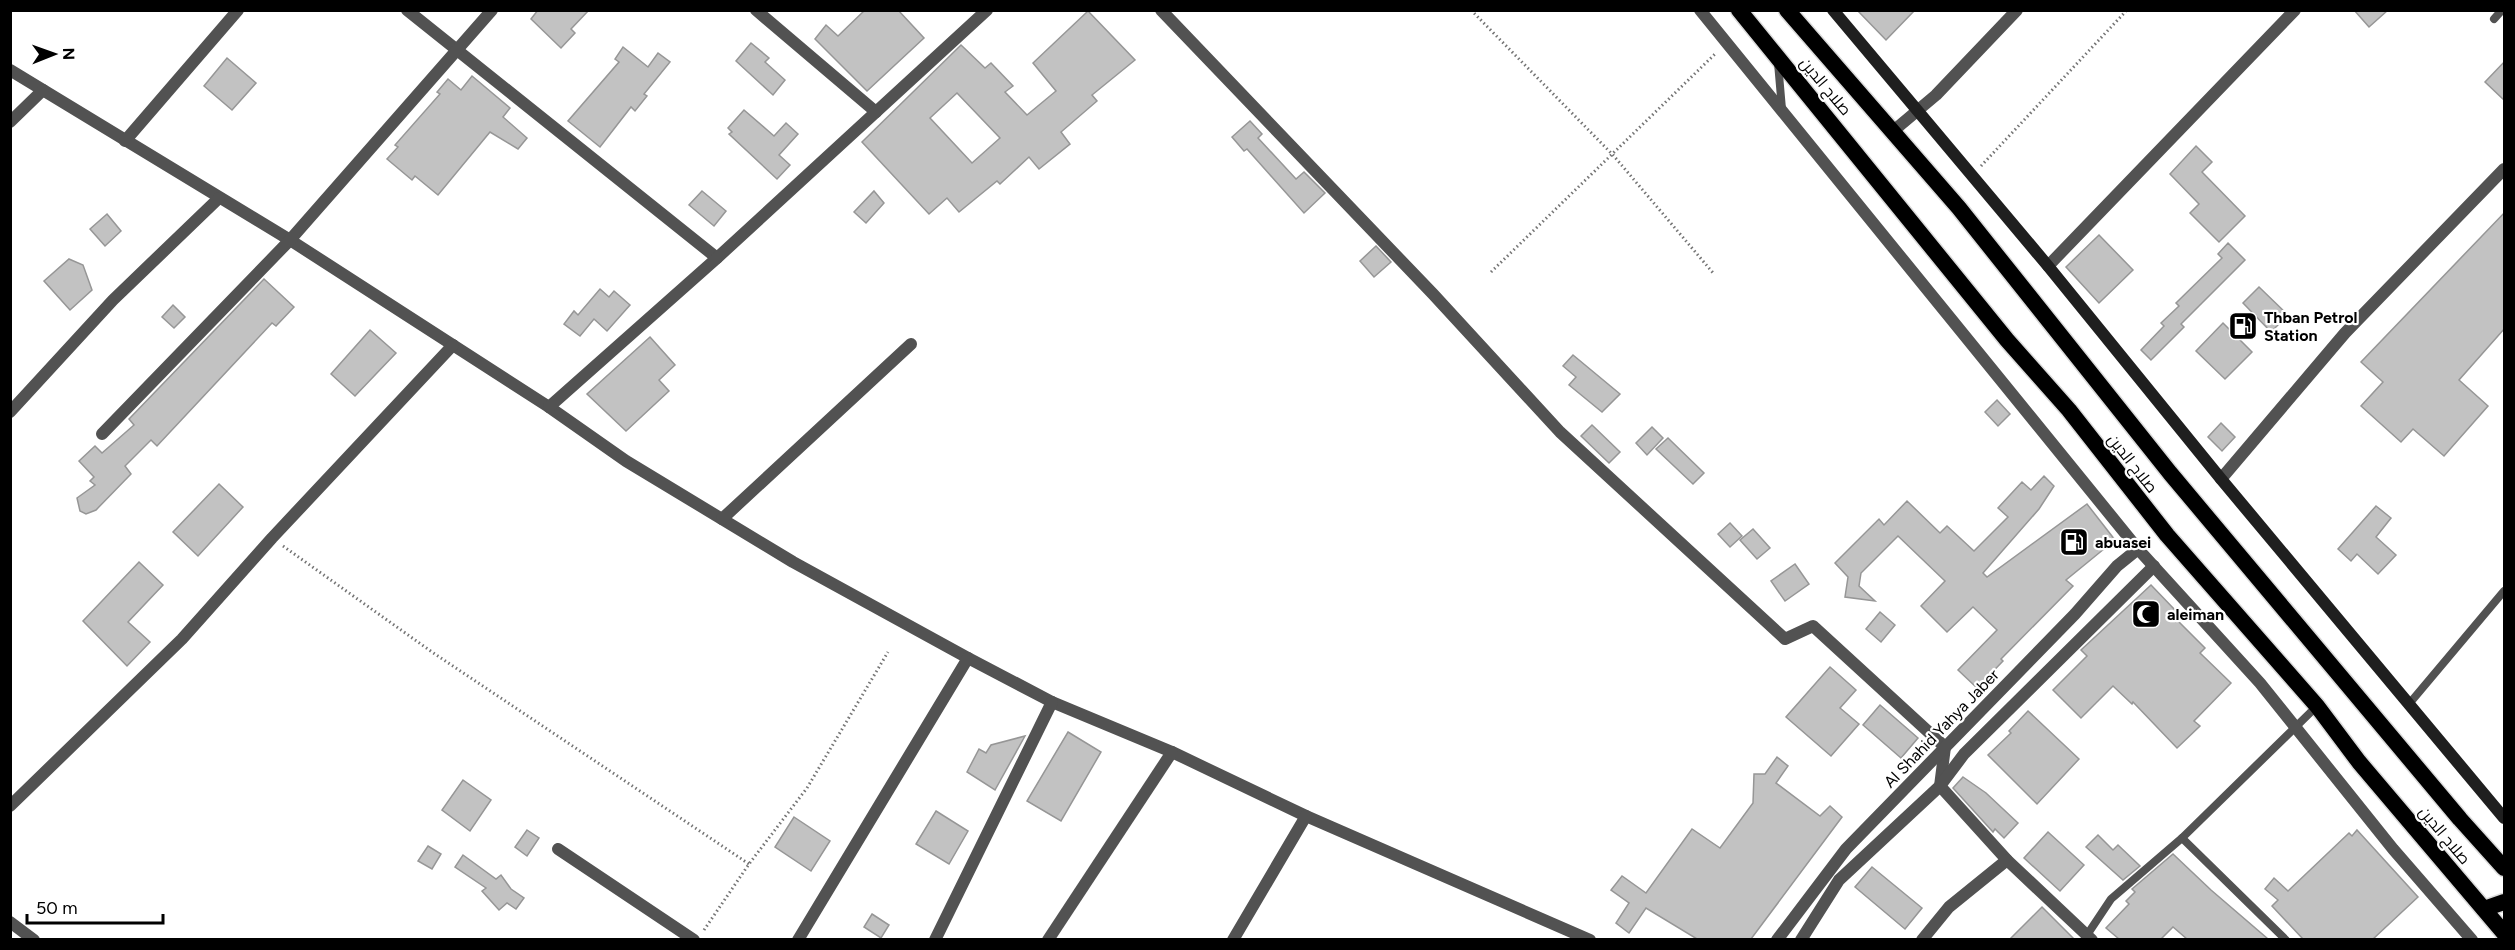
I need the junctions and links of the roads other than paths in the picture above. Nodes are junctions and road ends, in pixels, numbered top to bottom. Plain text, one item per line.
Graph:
1 (238, 10) edge
2 (407, 10) edge
3 (492, 10) edge
4 (756, 10) edge
5 (987, 10) edge
6 (1161, 10) edge
7 (1700, 10) edge
8 (1739, 10) edge
9 (1787, 10) edge
10 (1833, 10) edge
11 (2017, 10) edge
12 (2295, 10) edge
13 (2502, 10) edge
14 (2494, 19) dead end
15 (459, 50) junction
16 (1777, 56) junction
17 (10, 69) edge
18 (44, 90) junction
19 (1782, 110) junction
20 (1916, 111) junction
21 (876, 112) junction
22 (10, 122) edge
23 (1892, 132) junction
24 (125, 141) junction
25 (2505, 169) edge
26 (219, 198) junction
27 (290, 240) junction
28 (717, 258) junction
29 (2048, 266) junction
30 (911, 344) dead end
31 (453, 345) junction
32 (549, 407) junction
33 (10, 412) edge
34 (102, 434) dead end
35 (2221, 479) junction
36 (722, 519) junction
37 (2138, 549) junction
38 (2154, 566) junction
39 (2505, 591) edge
40 (968, 658) junction
41 (1052, 702) junction
42 (2409, 704) junction
43 (2317, 706) junction
44 (2297, 728) junction
45 (1945, 747) junction
46 (1172, 752) junction
47 (1940, 786) junction
48 (10, 806) edge
49 (1306, 816) junction
50 (2505, 818) edge
51 (2182, 838) junction
52 (558, 849) dead end
53 (2007, 860) junction
54 (2505, 868) edge
55 (2505, 902) edge
56 (2484, 909) junction
57 (10, 922) edge
58 (2505, 933) edge
59 (2088, 938) edge
60 (34, 939) edge
61 (694, 939) edge
62 (798, 939) edge
63 (935, 939) edge
64 (1048, 939) edge
65 (1233, 939) edge
66 (1590, 939) edge
67 (1777, 939) edge
68 (1801, 939) edge
69 (1922, 939) edge
70 (2286, 939) edge
71 (2472, 939) edge

1 - 24 street
2 - 15 street
3 - 15 street
4 - 21 street
5 - 21 street
6 - 45 street
7 - 19 street
8 - 16 highway, صلاح الدين
9 - 23 highway, صلاح الدين
10 - 20 main road
11 - 20 street
12 - 29 street
13 - 14 lane
15 - 27 street
15 - 28 street
16 - 19 lane
16 - 43 highway, صلاح الدين
17 - 18 street
18 - 22 street
18 - 24 street
19 - 37 street
20 - 23 street
20 - 29 main road
21 - 28 street
23 - 54 highway, صلاح الدين
24 - 26 street
25 - 35 street
26 - 27 street
26 - 33 street
27 - 31 street
27 - 34 street
28 - 32 street
29 - 35 main road
30 - 36 street
31 - 32 street
31 - 48 street
32 - 36 street
35 - 42 main road
36 - 40 street
37 - 38 street
37 - 45 street, Al Shahid Yahya Jaber
38 - 44 street
38 - 47 street, Al Shahid Yahya Jaber
39 - 42 lane
40 - 41 street
40 - 62 street
41 - 46 street
41 - 63 street
42 - 50 main road
43 - 44 lane
43 - 56 highway, صلاح الدين
44 - 51 lane
44 - 71 street
45 - 47 street
45 - 67 street, Al Shahid Yahya Jaber
46 - 49 street
46 - 64 street
47 - 53 street
47 - 68 street, Al Shahid Yahya Jaber
49 - 65 street
49 - 66 street
51 - 59 lane
51 - 70 lane
52 - 61 street
53 - 59 street
53 - 69 street
55 - 56 highway
56 - 58 highway, صلاح الدين
57 - 60 street

